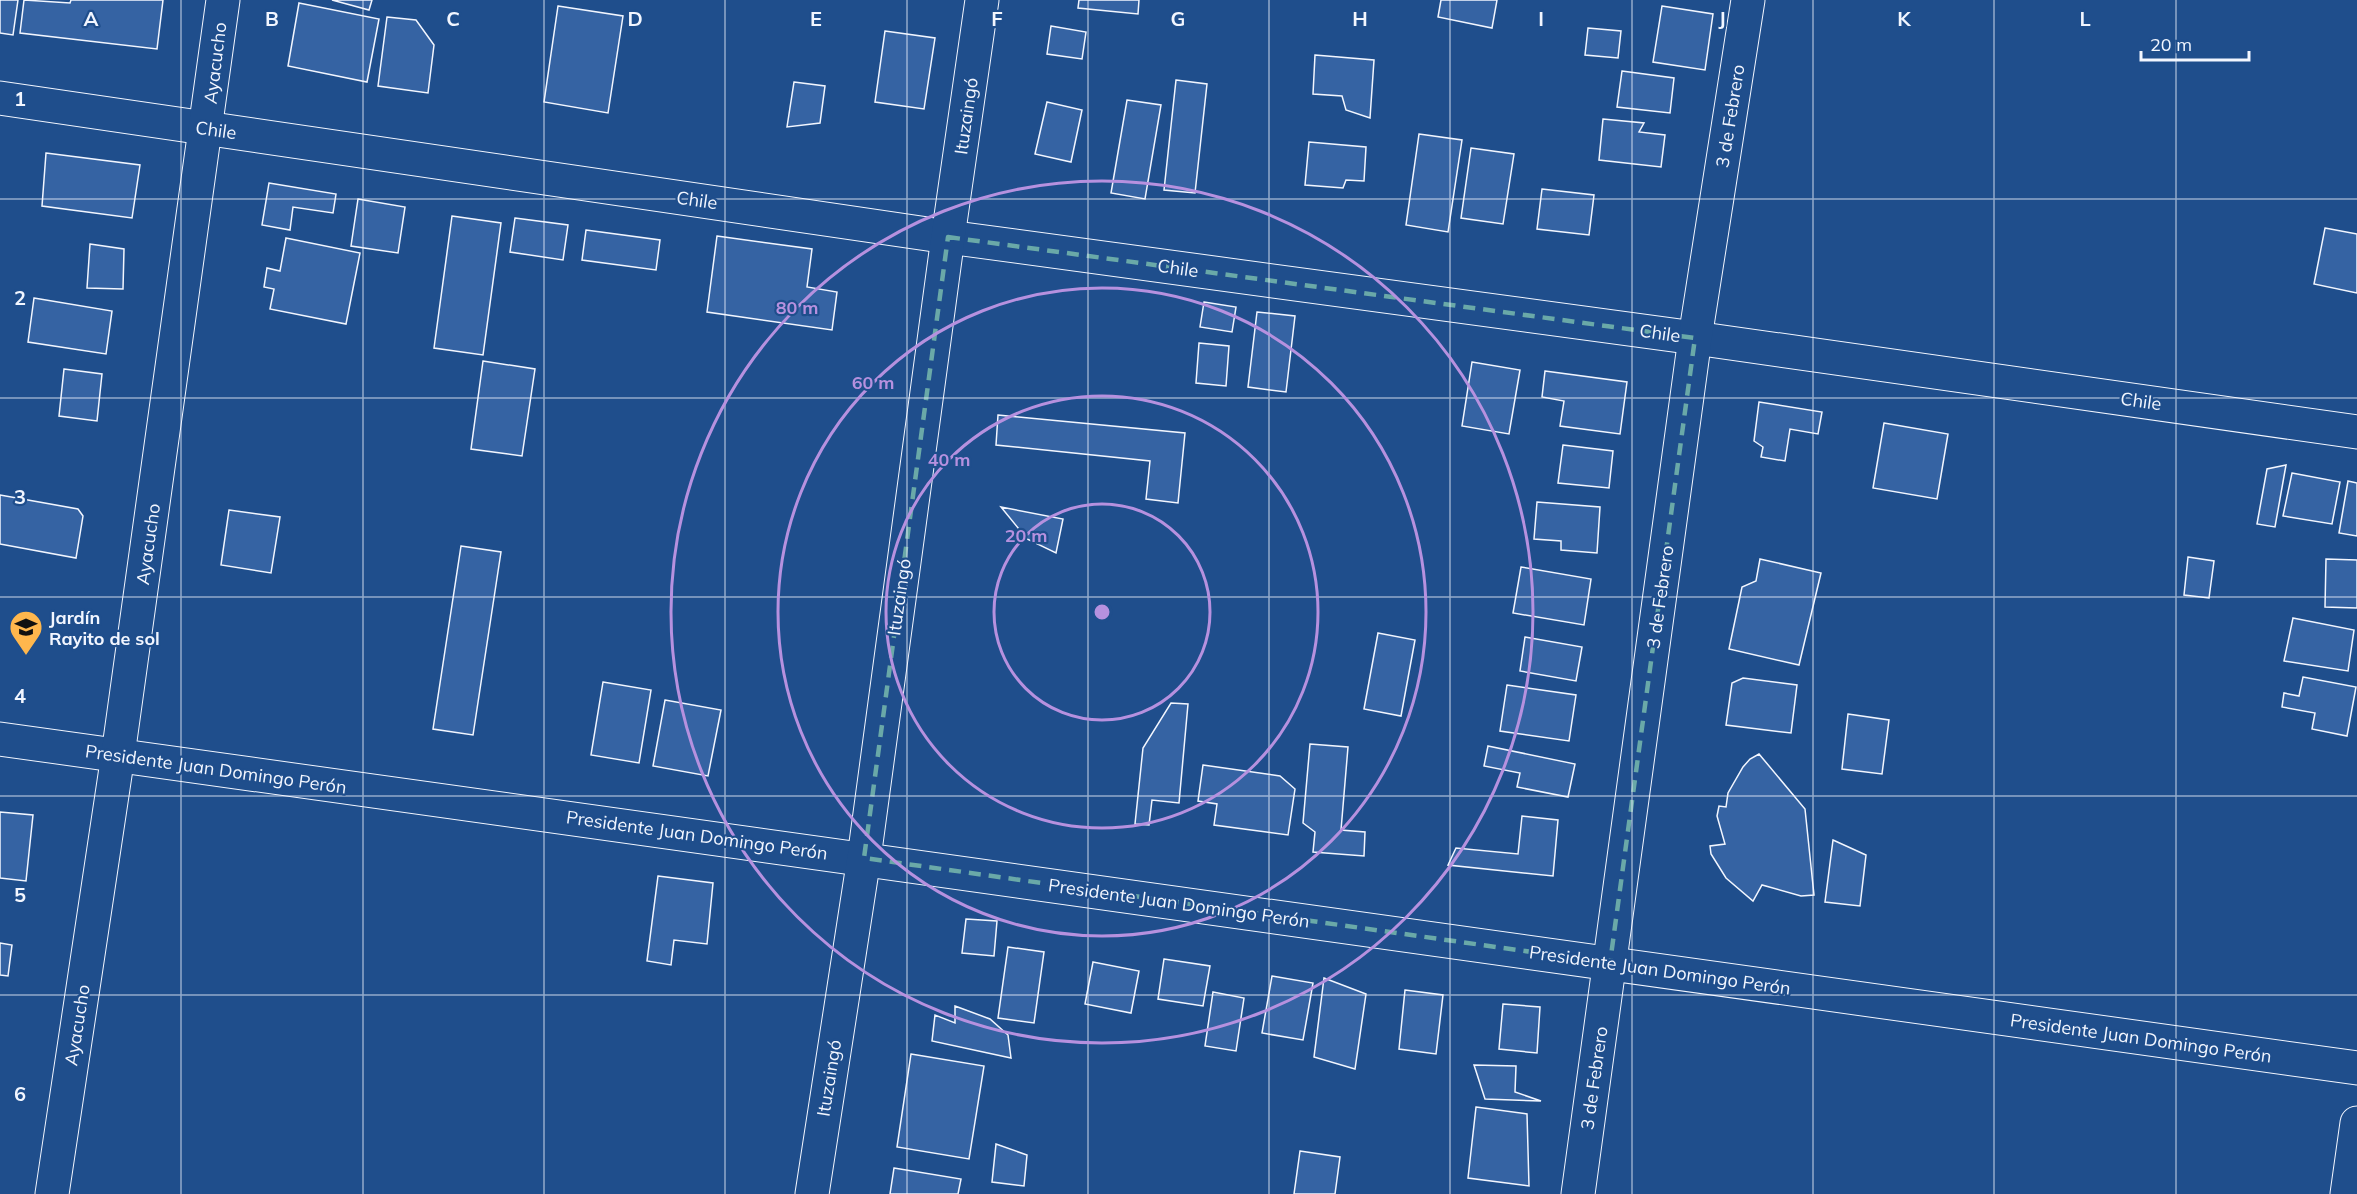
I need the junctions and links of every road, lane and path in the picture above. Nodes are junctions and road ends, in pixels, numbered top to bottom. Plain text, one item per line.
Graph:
1 (223, 0) edge
2 (982, 0) edge
3 (1749, 0) edge
4 (0, 98) edge
5 (206, 129) junction
6 (948, 237) junction
7 (1695, 338) junction
8 (2357, 432) edge
9 (0, 739) edge
10 (118, 755) junction
11 (864, 858) junction
12 (1610, 963) junction
13 (2357, 1068) edge
14 (2357, 1123) edge
15 (52, 1194) edge
16 (812, 1194) edge
17 (1578, 1194) edge
18 (2347, 1194) edge

1 - 5 street, Ayacucho
2 - 6 street, Ituzaingó
3 - 7 street, 3 de Febrero
4 - 5 street, Chile
5 - 6 street, Chile
5 - 10 street, Ayacucho
6 - 7 street, Chile
6 - 11 street, Ituzaingó
7 - 8 street, Chile
7 - 12 street, 3 de Febrero
9 - 10 street, Presidente Juan Domingo Perón
10 - 11 street, Presidente Juan Domingo Perón
10 - 15 street, Ayacucho
11 - 12 street, Presidente Juan Domingo Perón
11 - 16 street, Ituzaingó
12 - 13 street, Presidente Juan Domingo Perón
12 - 17 street, 3 de Febrero
14 - 18 street

